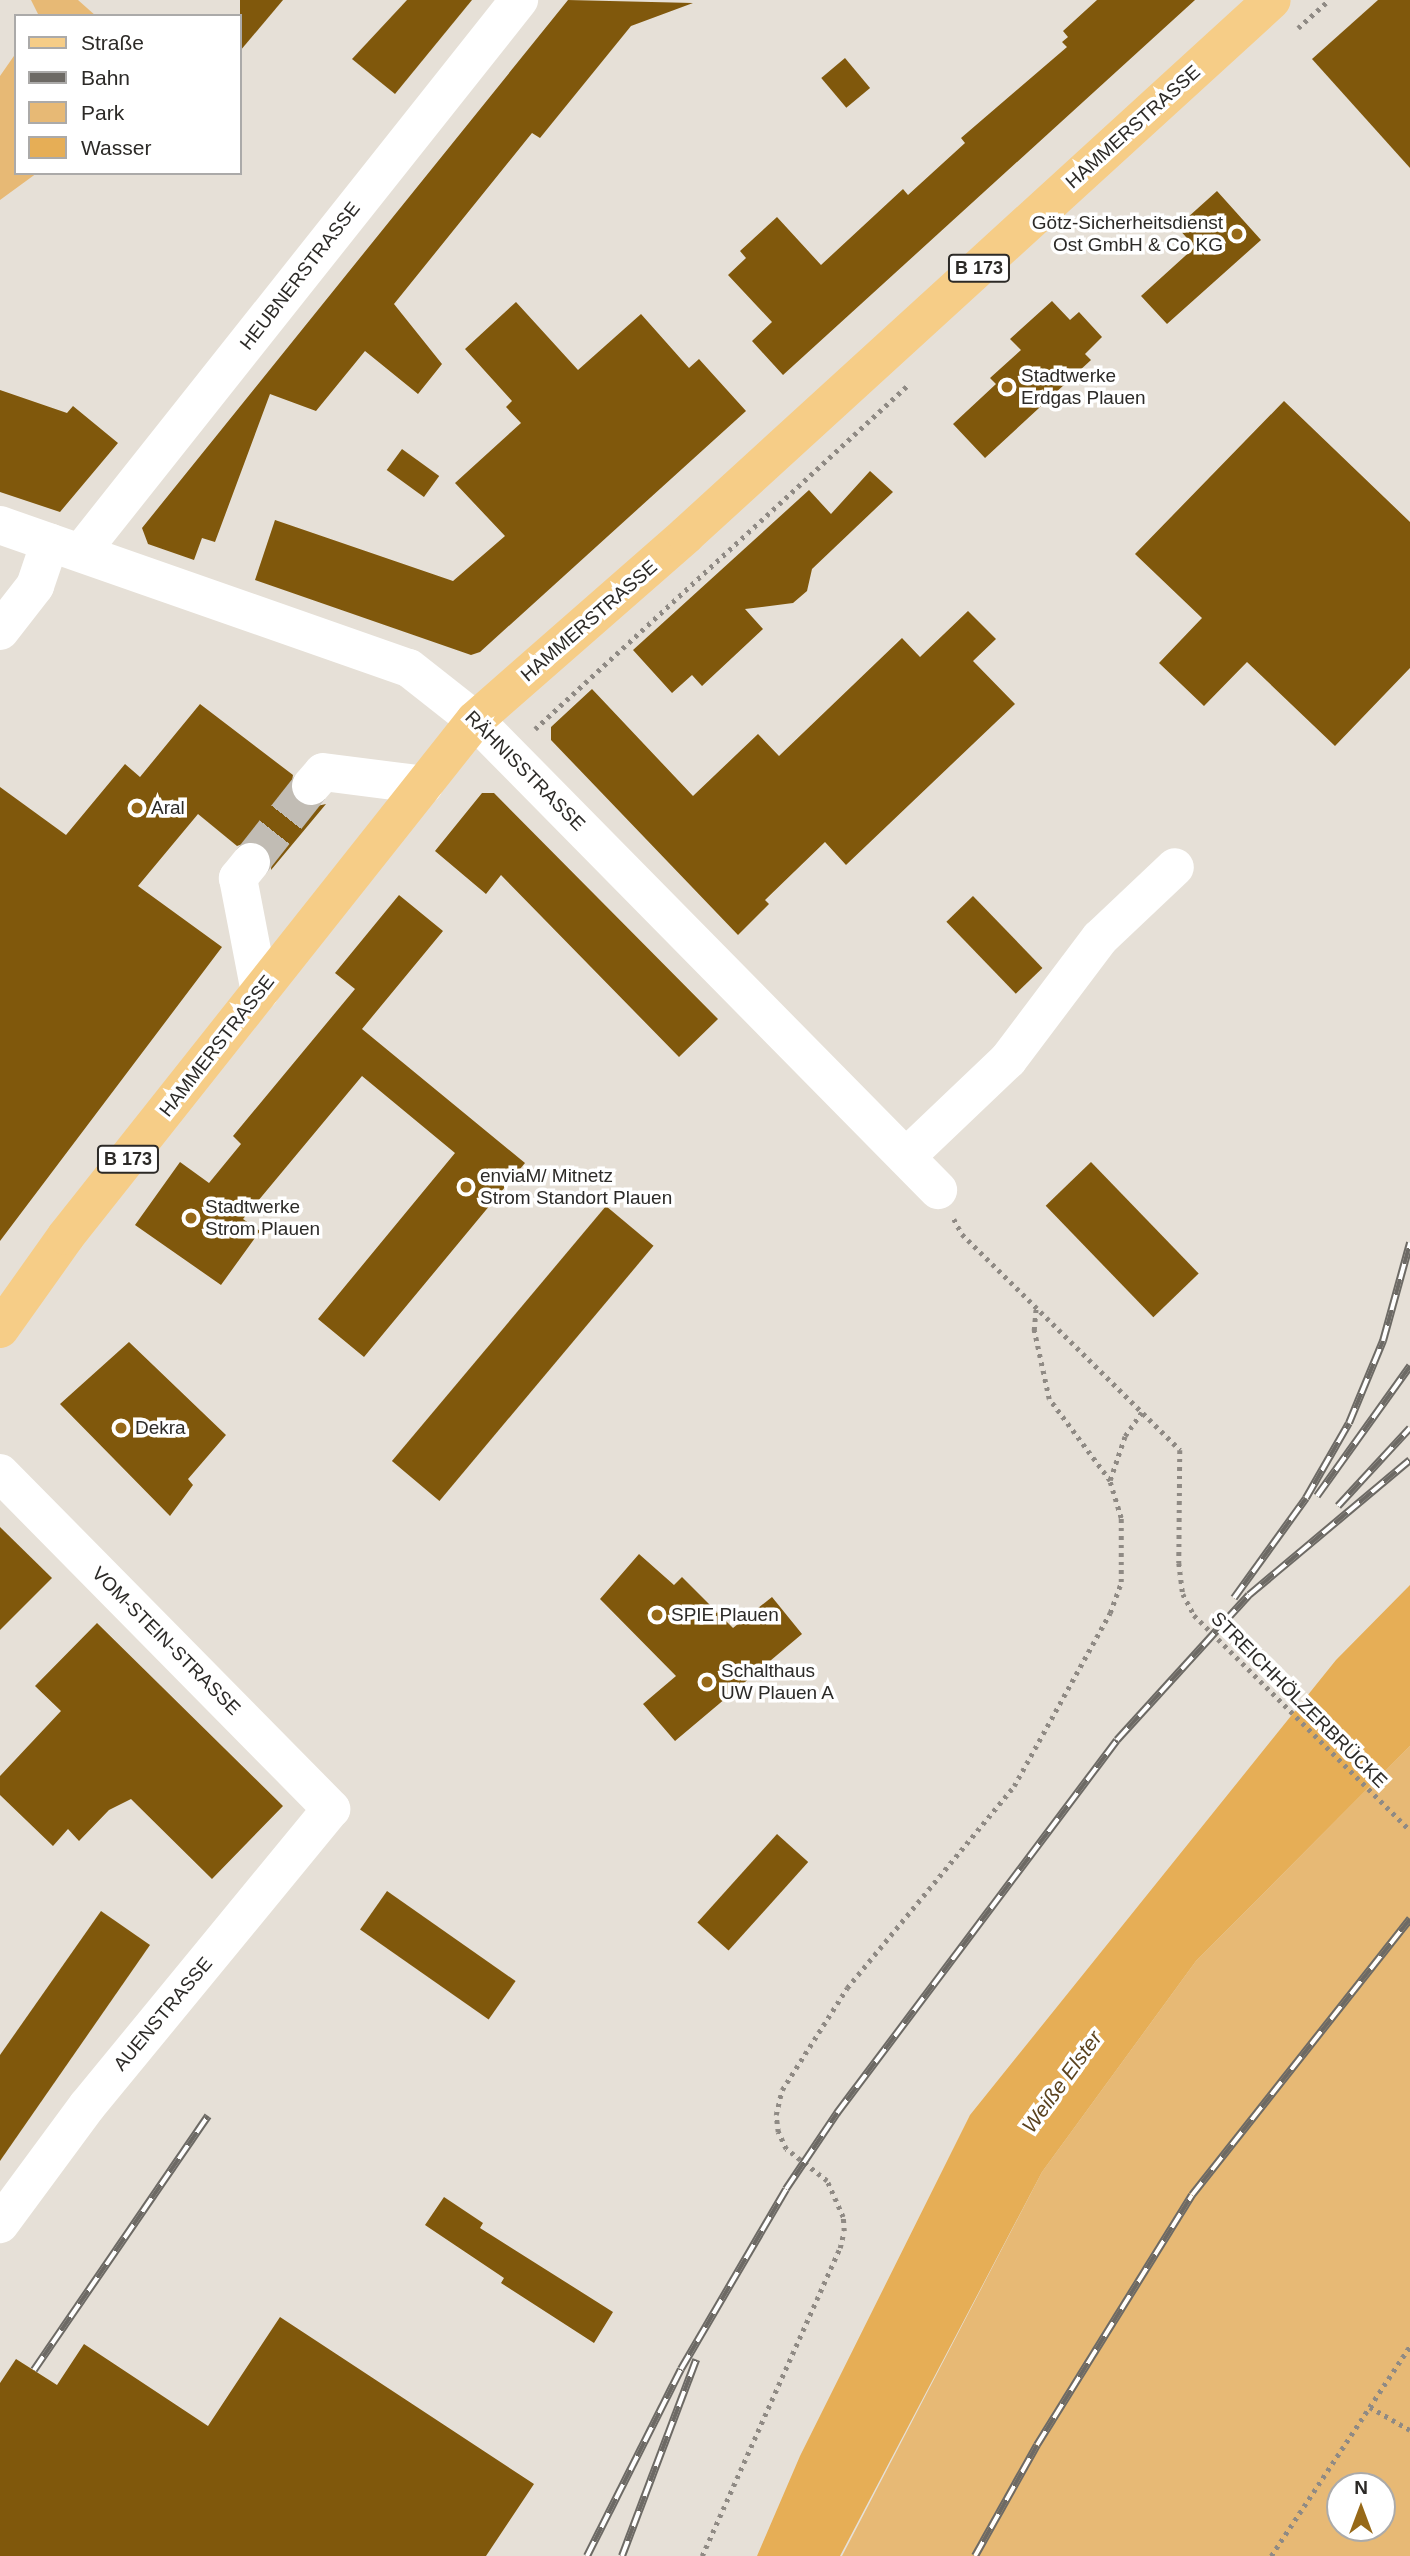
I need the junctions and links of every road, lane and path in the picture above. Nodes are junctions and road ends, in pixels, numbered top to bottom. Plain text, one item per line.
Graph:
1 (519, 0) edge
2 (1272, 0) edge
3 (1329, 0) edge
4 (1289, 37) dead end
5 (910, 384) dead end
6 (0, 525) edge
7 (65, 547) junction
8 (0, 631) edge
9 (475, 720) junction
10 (509, 754) junction
11 (424, 785) junction
12 (312, 786) tunnel mouth
13 (251, 862) tunnel mouth
14 (1175, 867) dead end
15 (260, 992) junction
16 (906, 1157) junction
17 (938, 1190) joint
18 (1036, 1306) junction
19 (0, 1329) edge
20 (1142, 1412) junction
21 (0, 1473) edge
22 (1110, 1481) junction
23 (331, 1809) joint
24 (1410, 1830) edge
25 (0, 2224) edge
26 (1410, 2346) edge
27 (1370, 2407) junction
28 (1410, 2430) edge
29 (1272, 2554) edge
30 (702, 2556) edge
31 (1279, 2556) edge

1 - 7 street, HEUBNERSTRASSE
2 - 9 main road, HAMMERSTRASSE / B 173
3 - 4 path
5 - 10 path
6 - 7 street, RÄHNISSTRASSE
7 - 8 street, HEUBNERSTRASSE
7 - 9 street, RÄHNISSTRASSE
9 - 10 street, RÄHNISSTRASSE
9 - 11 main road, HAMMERSTRASSE / B 173
10 - 16 street, RÄHNISSTRASSE
11 - 12 street
11 - 15 main road, HAMMERSTRASSE / B 173
13 - 15 street
14 - 16 street
15 - 19 main road, HAMMERSTRASSE / B 173
16 - 17 street, RÄHNISSTRASSE
17 - 18 path, STREICHHÖLZERBRÜCKE
18 - 20 path, STREICHHÖLZERBRÜCKE
18 - 22 path
20 - 22 path
20 - 24 path, STREICHHÖLZERBRÜCKE
21 - 23 street, VOM-STEIN-STRASSE
22 - 30 path
23 - 25 street, AUENSTRASSE
26 - 27 path
27 - 28 path
27 - 29 path
29 - 31 path

